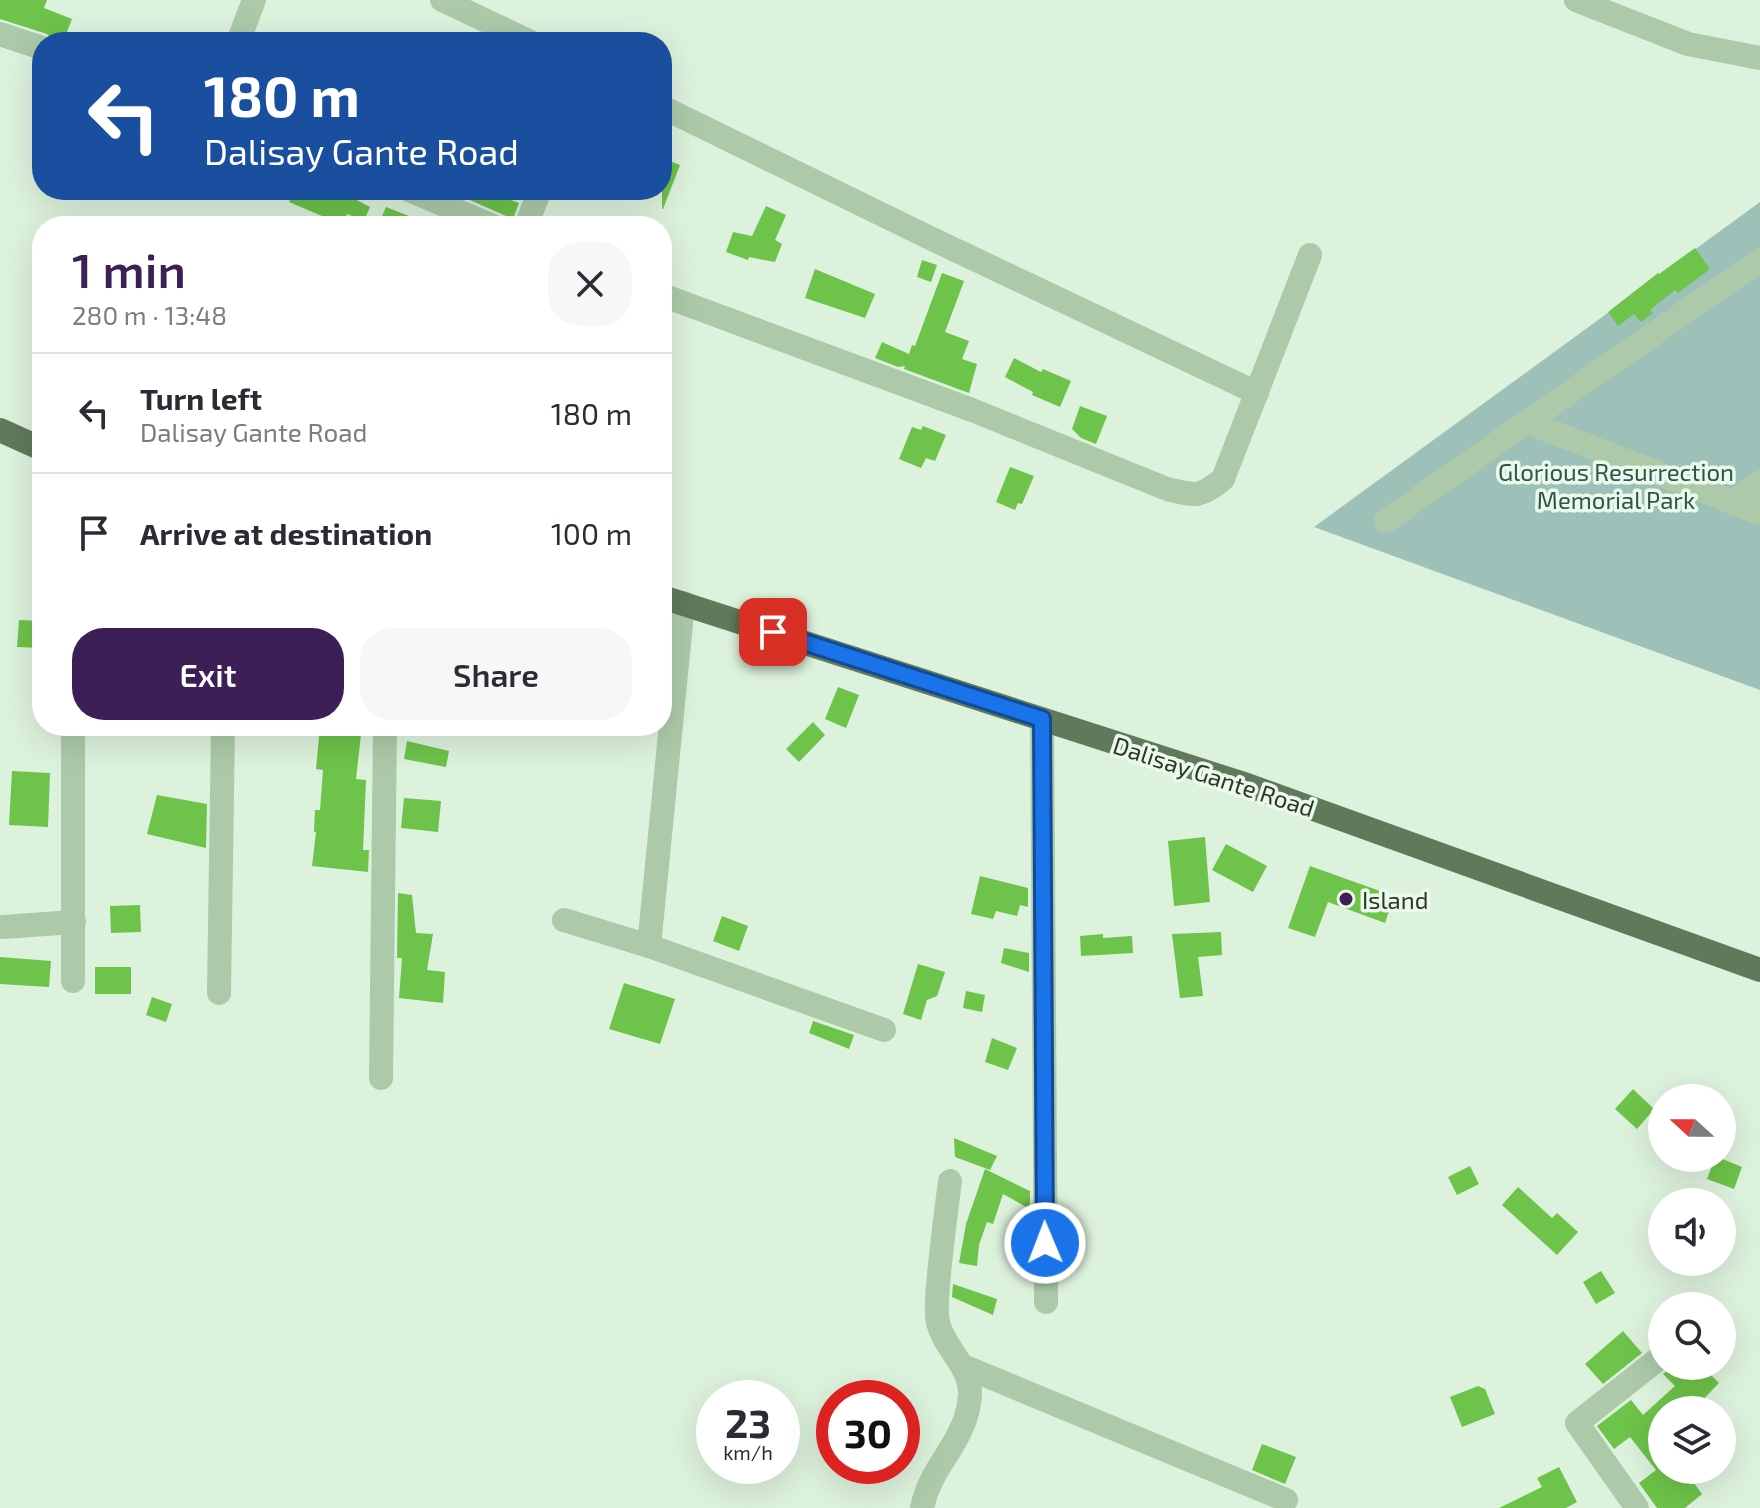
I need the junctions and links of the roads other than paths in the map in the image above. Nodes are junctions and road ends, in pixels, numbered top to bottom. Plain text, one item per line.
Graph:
1 (254, 0) edge
2 (442, 0) edge
3 (1576, 0) edge
4 (242, 32) edge
5 (499, 32) edge
6 (0, 34) edge
7 (32, 45) edge
8 (1760, 58) edge
9 (672, 112) edge
10 (449, 200) edge
11 (476, 216) edge
12 (1310, 255) dead end
13 (1760, 260) edge
14 (672, 299) edge
15 (1257, 393) junction
16 (1527, 422) junction
17 (0, 430) edge
18 (32, 444) edge
19 (1760, 482) edge
20 (1733, 503) junction
21 (1760, 513) edge
22 (1386, 521) dead end
23 (673, 600) edge
24 (1042, 719) junction
25 (73, 736) edge
26 (223, 736) edge
27 (385, 736) edge
28 (664, 736) edge
29 (564, 920) dead end
30 (74, 922) junction
31 (3, 927) dead end
32 (649, 946) junction
33 (1760, 970) edge
34 (73, 981) dead end
35 (219, 993) dead end
36 (884, 1030) dead end
37 (381, 1078) dead end
38 (950, 1181) dead end
39 (1046, 1302) dead end
40 (963, 1366) junction
41 (1648, 1367) edge
42 (1286, 1500) dead end
43 (922, 1508) edge
44 (1637, 1508) edge

1 - 4 street
2 - 5 street
3 - 8 street
6 - 7 street
9 - 15 street
10 - 11 street
12 - 15 street
13 - 16 street
14 - 15 street
16 - 20 street
16 - 22 street
17 - 18 main road
19 - 20 street
20 - 21 street
23 - 24 main road, Dalisay Gante Road
24 - 33 main road, Dalisay Gante Road
24 - 39 street
25 - 30 street
26 - 35 street
27 - 37 street
28 - 32 street
29 - 32 street
30 - 31 street
30 - 34 street
32 - 36 street
38 - 40 street
40 - 42 street
40 - 43 street
41 - 44 street

